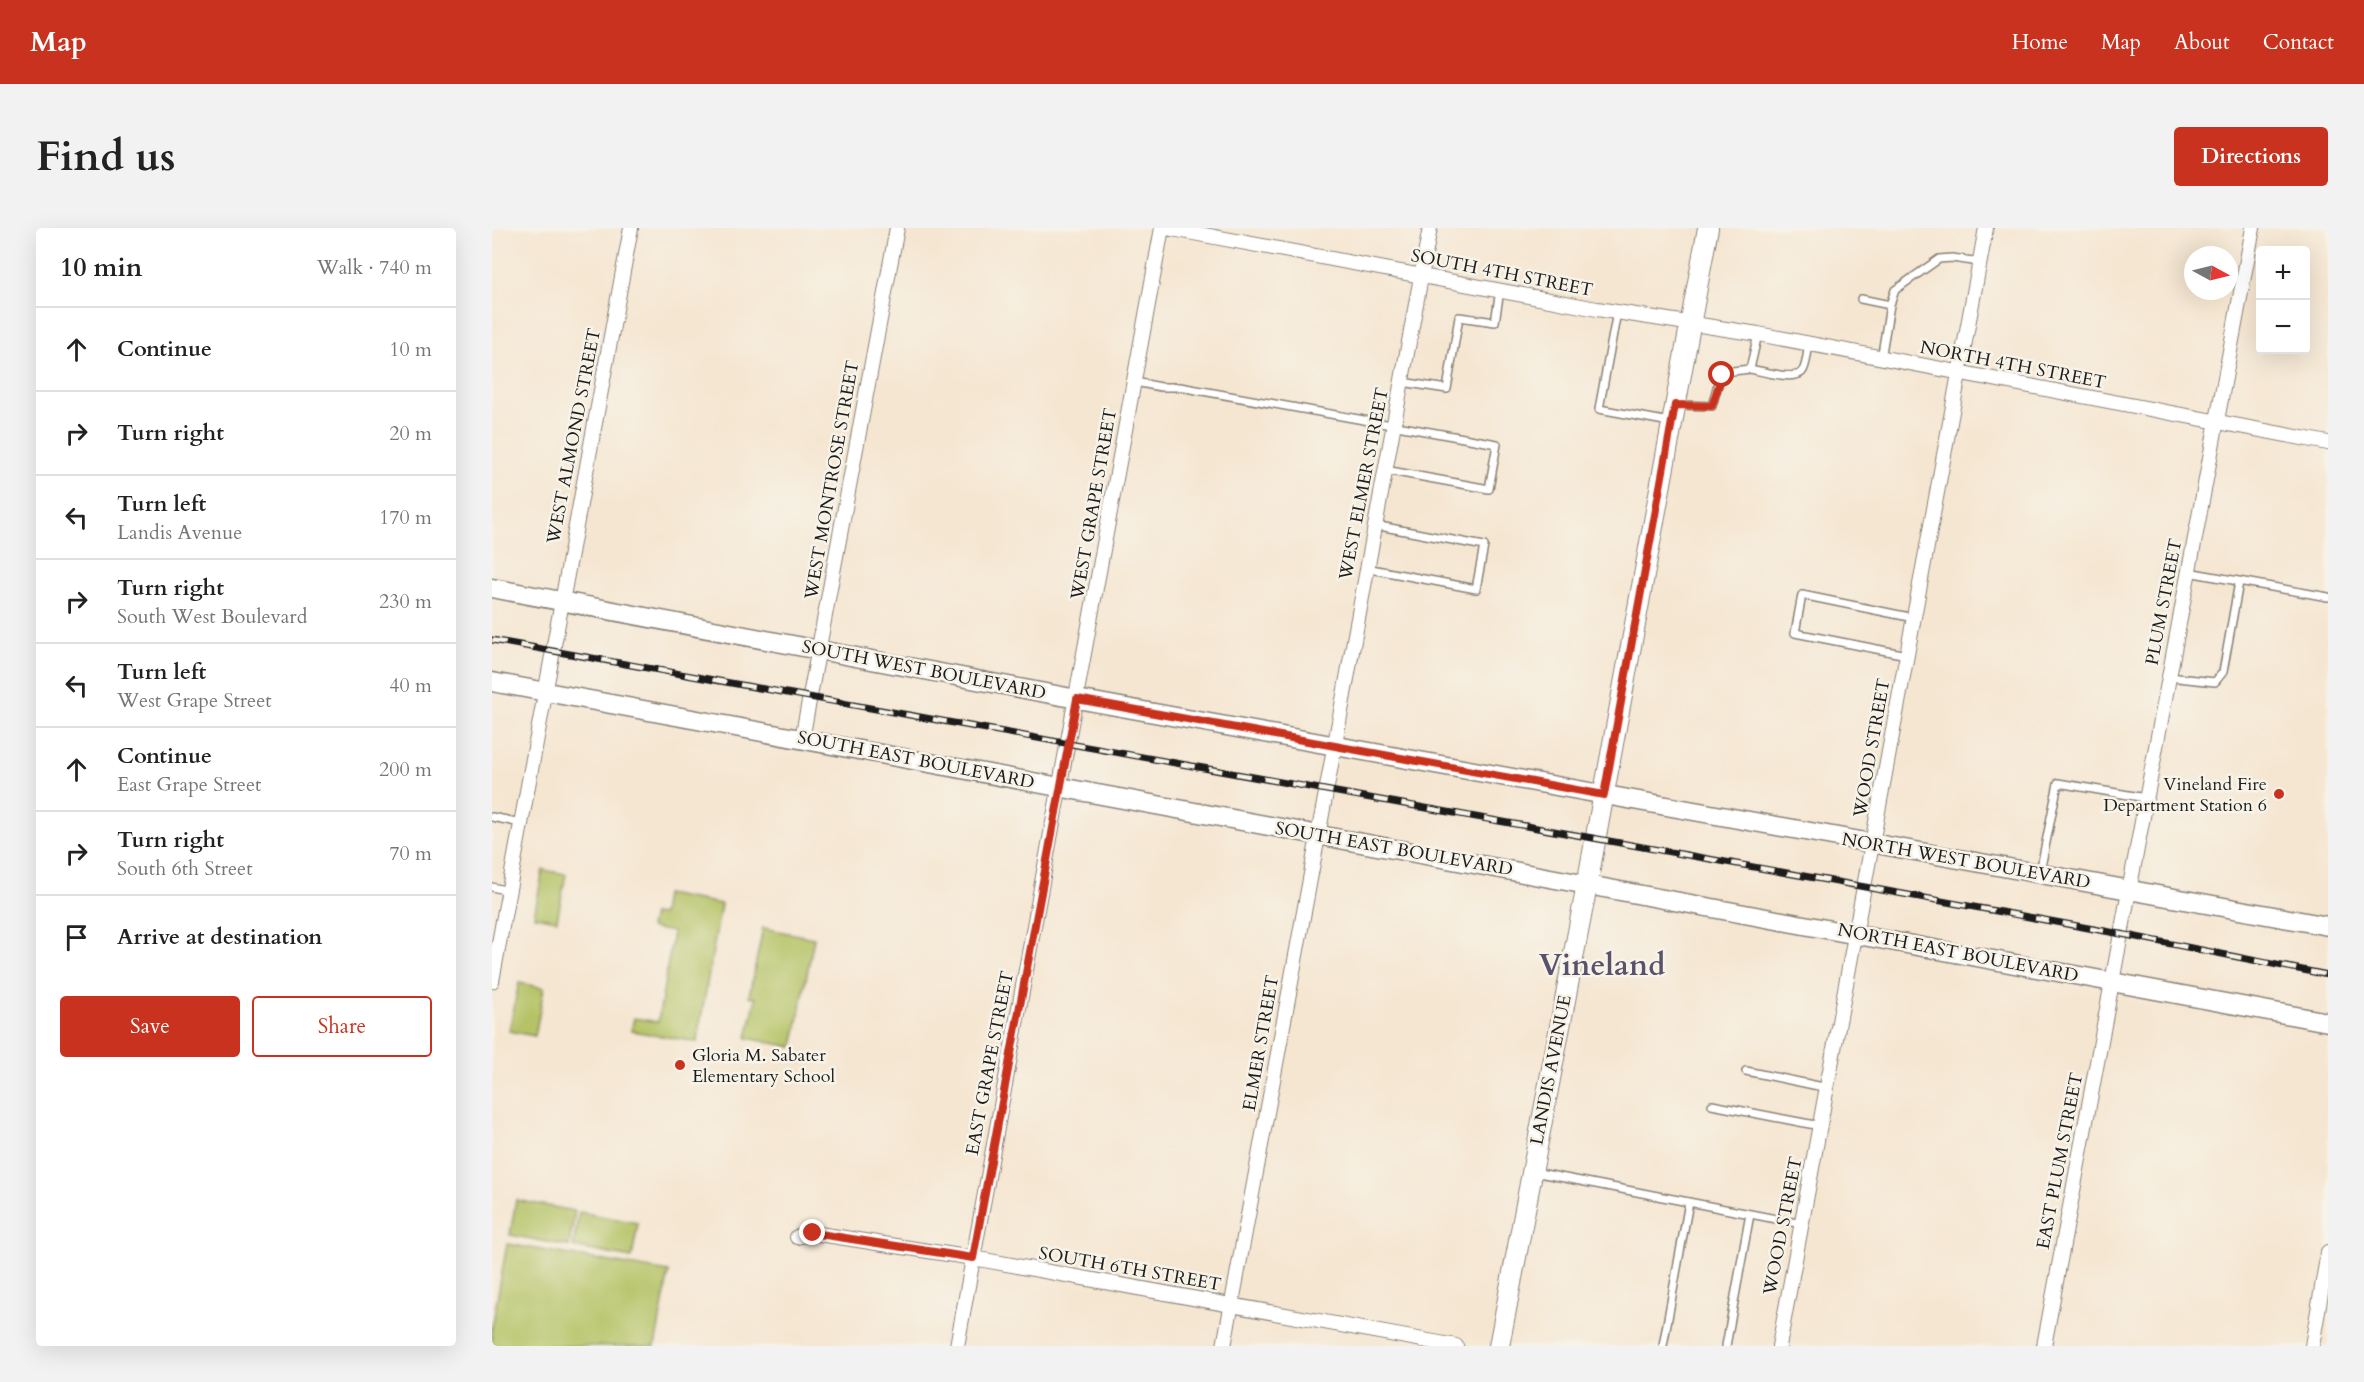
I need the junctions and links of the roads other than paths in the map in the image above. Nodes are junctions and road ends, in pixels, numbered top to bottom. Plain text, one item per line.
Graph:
1 (631, 228) edge
2 (897, 228) edge
3 (1164, 228) edge
4 (1430, 228) edge
5 (1708, 228) edge
6 (1986, 228) edge
7 (2253, 228) edge
8 (1980, 262) junction
9 (1422, 276) junction
10 (1500, 290) junction
11 (1861, 299) dead end
12 (1890, 305) junction
13 (1617, 312) junction
14 (1690, 325) junction
15 (1758, 334) junction
16 (1809, 344) junction
17 (1881, 358) junction
18 (1750, 369) junction
19 (1960, 373) junction
20 (1135, 382) junction
21 (1402, 382) junction
22 (1674, 414) junction
23 (2216, 422) junction
24 (1393, 426) junction
25 (2328, 444) edge
26 (1385, 470) junction
27 (1374, 525) junction
28 (1366, 568) junction
29 (2188, 572) junction
30 (2239, 582) junction
31 (492, 588) edge
32 (2328, 597) edge
33 (562, 601) junction
34 (1914, 618) junction
35 (819, 650) junction
36 (1907, 655) junction
37 (2169, 677) junction
38 (492, 682) edge
39 (545, 692) junction
40 (1077, 699) junction
41 (802, 739) junction
42 (1334, 746) junction
43 (1061, 787) junction
44 (1604, 795) junction
45 (2146, 798) junction
46 (492, 817) edge
47 (521, 823) junction
48 (1317, 835) junction
49 (1873, 844) junction
50 (2040, 874) junction
51 (1587, 885) junction
52 (492, 887) edge
53 (2130, 890) junction
54 (509, 891) junction
55 (2328, 926) edge
56 (1856, 934) junction
57 (492, 981) edge
58 (2112, 982) junction
59 (2328, 1023) edge
60 (1746, 1071) dead end
61 (1828, 1088) junction
62 (1712, 1105) dead end
63 (1820, 1126) junction
64 (1532, 1172) junction
65 (1689, 1202) junction
66 (1750, 1214) junction
67 (1802, 1224) junction
68 (797, 1237) dead end
69 (2328, 1252) edge
70 (973, 1258) junction
71 (1231, 1306) junction
72 (957, 1346) edge
73 (1224, 1346) edge
74 (1456, 1346) edge
75 (1498, 1346) edge
76 (1663, 1346) edge
77 (1726, 1346) edge
78 (1779, 1346) edge
79 (2044, 1346) edge
80 (2312, 1346) edge

1 - 33 street, WEST ALMOND STREET
2 - 35 street, WEST MONTROSE STREET
3 - 9 street, SOUTH 4TH STREET
3 - 20 street, WEST GRAPE STREET
4 - 9 street, WEST ELMER STREET
5 - 14 main road, LANDIS AVENUE
6 - 8 street, WOOD STREET
7 - 23 street, PLUM STREET
8 - 12 lane
8 - 19 street, WOOD STREET
9 - 10 street, SOUTH 4TH STREET
9 - 21 street, WEST ELMER STREET
10 - 13 street, SOUTH 4TH STREET
10 - 21 lane
11 - 12 lane
12 - 17 lane
13 - 14 street, SOUTH 4TH STREET
13 - 22 lane
14 - 15 street, NORTH 4TH STREET
14 - 22 main road, LANDIS AVENUE
15 - 16 street, NORTH 4TH STREET
15 - 18 lane
16 - 17 street, NORTH 4TH STREET
16 - 18 lane
17 - 19 street, NORTH 4TH STREET
18 - 22 lane
19 - 23 street, NORTH 4TH STREET
19 - 34 street, WOOD STREET
20 - 24 lane
20 - 40 street, WEST GRAPE STREET
21 - 24 street, WEST ELMER STREET
22 - 44 main road, LANDIS AVENUE
23 - 25 street, NORTH 4TH STREET
23 - 29 street, PLUM STREET
24 - 26 street, WEST ELMER STREET
24 - 26 lane
26 - 27 street, WEST ELMER STREET
27 - 28 street, WEST ELMER STREET
27 - 28 lane
28 - 42 street, WEST ELMER STREET
29 - 30 lane
29 - 37 street, PLUM STREET
30 - 32 lane
30 - 37 lane
31 - 33 main road, SOUTH WEST BOULEVARD
33 - 35 main road, SOUTH WEST BOULEVARD
33 - 39 street, WEST ALMOND STREET
34 - 36 street, WOOD STREET
34 - 36 lane
35 - 40 main road, SOUTH WEST BOULEVARD
35 - 41 street, WEST MONTROSE STREET
36 - 49 street, WOOD STREET
37 - 45 street, PLUM STREET
38 - 39 main road, SOUTH EAST BOULEVARD
39 - 41 main road, SOUTH EAST BOULEVARD
39 - 47 street, WEST ALMOND STREET
40 - 42 main road, SOUTH WEST BOULEVARD
40 - 43 street, WEST GRAPE STREET
41 - 43 main road, SOUTH EAST BOULEVARD
42 - 44 main road, SOUTH WEST BOULEVARD
42 - 48 street, ELMER STREET
43 - 48 main road, SOUTH EAST BOULEVARD
43 - 70 street, EAST GRAPE STREET
44 - 49 main road, NORTH WEST BOULEVARD
44 - 51 main road, LANDIS AVENUE
45 - 50 lane
45 - 53 street, PLUM STREET
46 - 47 lane
47 - 54 street, WEST ALMOND STREET
48 - 51 main road, SOUTH EAST BOULEVARD
48 - 71 street, ELMER STREET
49 - 50 main road, NORTH WEST BOULEVARD
49 - 56 street, WOOD STREET
50 - 53 main road, NORTH WEST BOULEVARD
51 - 56 main road, NORTH EAST BOULEVARD
51 - 64 main road, LANDIS AVENUE
52 - 54 lane
53 - 55 main road, NORTH WEST BOULEVARD
53 - 58 street, PLUM STREET
54 - 57 street, WEST ALMOND STREET
56 - 58 main road, NORTH EAST BOULEVARD
56 - 61 street, WOOD STREET
58 - 59 main road, NORTH EAST BOULEVARD
58 - 79 street, EAST PLUM STREET
60 - 61 lane
61 - 63 street, WOOD STREET
62 - 63 lane
63 - 67 street, WOOD STREET
64 - 65 lane
64 - 75 main road, LANDIS AVENUE
65 - 66 lane
65 - 76 lane
66 - 67 lane
66 - 77 lane
67 - 78 street, WOOD STREET
68 - 70 street, SOUTH 6TH STREET
69 - 80 street
70 - 71 street, SOUTH 6TH STREET
70 - 72 street, EAST GRAPE STREET
71 - 73 street, ELMER STREET
71 - 74 street, SOUTH 6TH STREET

